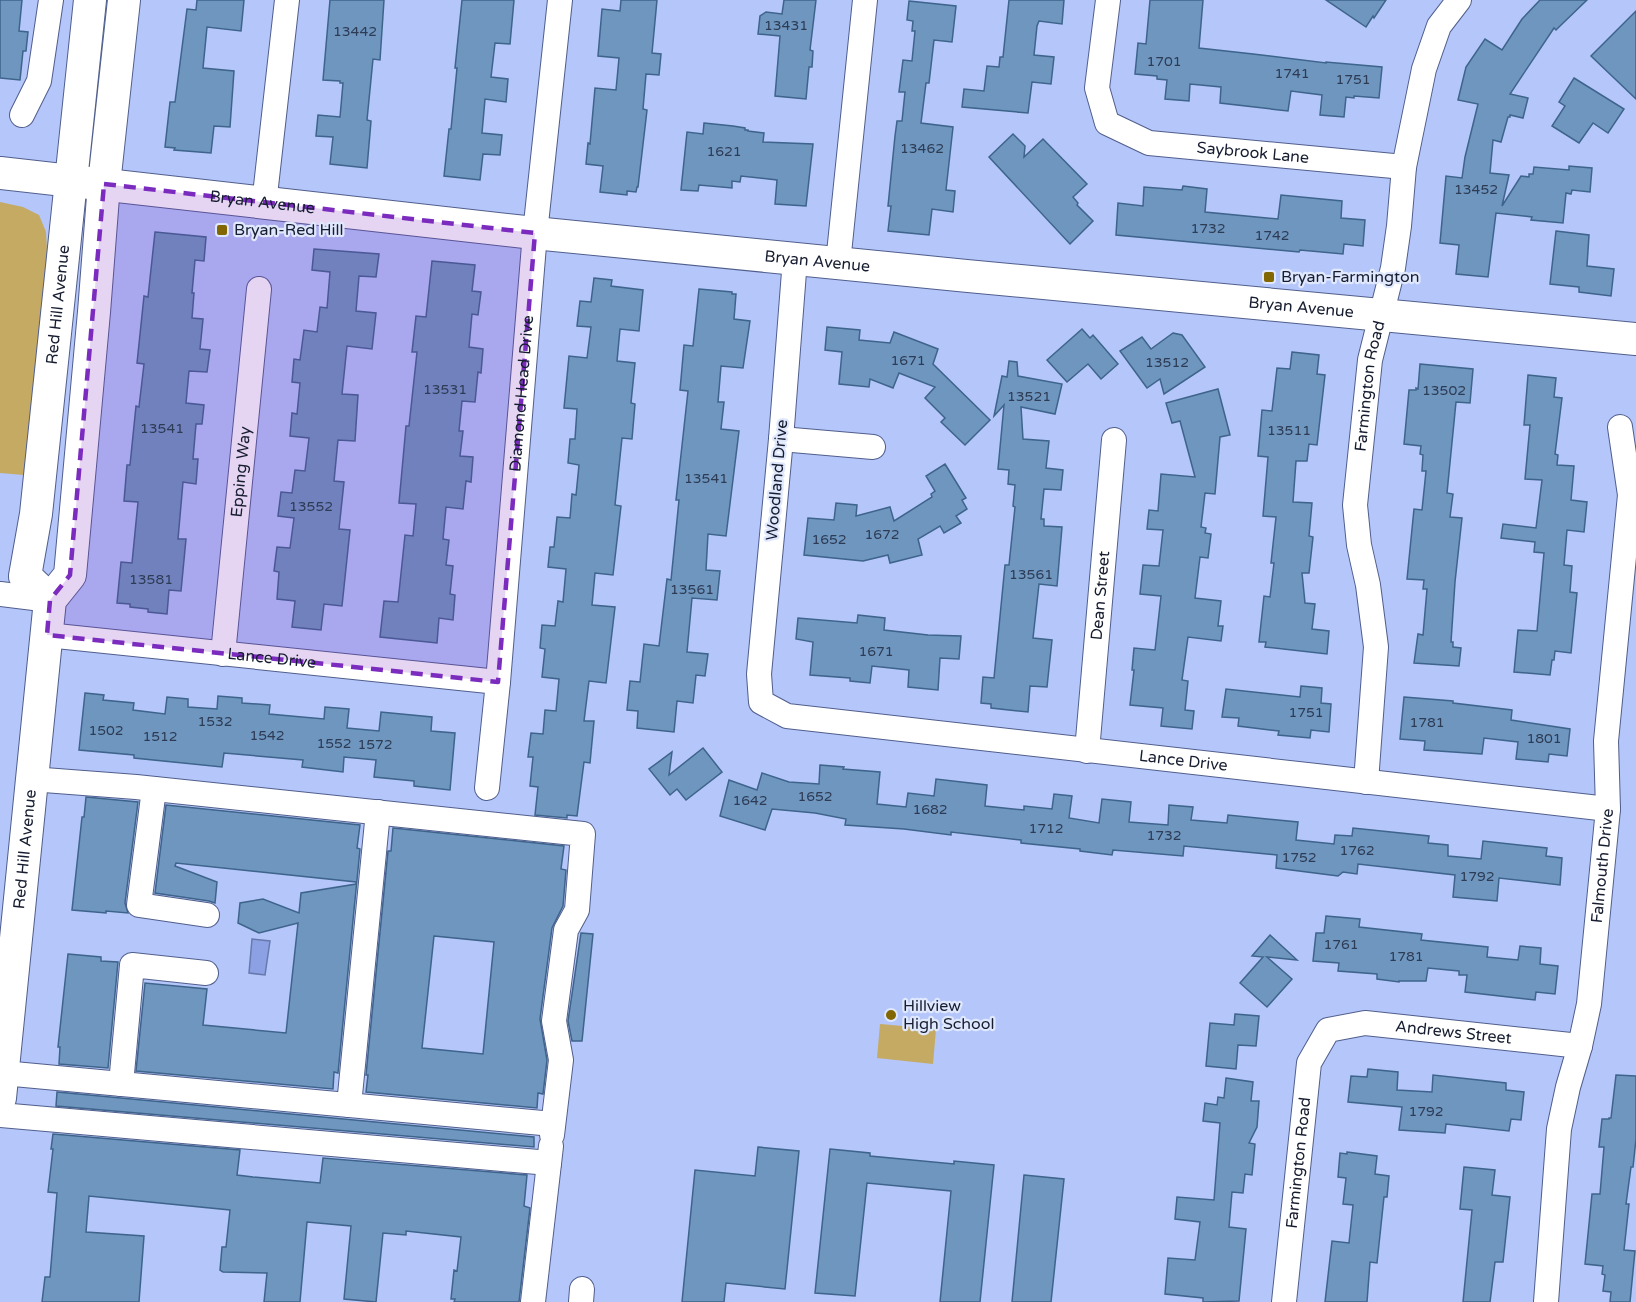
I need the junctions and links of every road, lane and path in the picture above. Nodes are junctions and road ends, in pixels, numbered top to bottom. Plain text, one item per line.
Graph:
1 (51, 0) edge
2 (90, 0) edge
3 (124, 0) edge
4 (287, 0) edge
5 (560, 0) edge
6 (865, 0) edge
7 (1108, 0) edge
8 (1459, 0) edge
9 (22, 115) dead end
10 (1404, 167) junction
11 (0, 173) edge
12 (72, 181) junction
13 (104, 184) junction
14 (264, 204) junction
15 (535, 233) junction
16 (795, 259) junction
17 (838, 263) junction
18 (259, 289) dead end
19 (1381, 314) junction
20 (1636, 339) edge
21 (1620, 426) dead end
22 (781, 439) junction
23 (1114, 440) dead end
24 (873, 447) dead end
25 (0, 594) edge
26 (50, 600) junction
27 (46, 635) junction
28 (223, 654) junction
29 (498, 682) junction
30 (761, 702) joint
31 (1087, 751) junction
32 (32, 779) junction
33 (1366, 782) junction
34 (487, 788) dead end
35 (154, 789) junction
36 (1608, 809) junction
37 (378, 812) junction
38 (207, 915) dead end
39 (206, 973) dead end
40 (1328, 1030) joint
41 (1580, 1046) junction
42 (121, 1084) junction
43 (1, 1085) edge
44 (350, 1105) junction
45 (0, 1114) edge
46 (551, 1141) junction
47 (533, 1302) edge
48 (1284, 1302) edge
49 (1546, 1302) edge

1 - 9 street
2 - 12 main road, Red Hill Avenue
3 - 13 main road
4 - 14 street
5 - 15 street, Diamond Head Drive
6 - 17 street
7 - 10 street, Saybrook Lane
8 - 10 street, Farmington Road
10 - 19 street, Farmington Road
11 - 12 main road, Bryan Avenue
12 - 13 main road, Bryan Avenue
12 - 26 main road, Red Hill Avenue
13 - 14 main road, Bryan Avenue
13 - 26 main road
14 - 15 main road, Bryan Avenue
15 - 16 main road, Bryan Avenue
15 - 29 street, Diamond Head Drive
16 - 17 main road, Bryan Avenue
16 - 22 street, Woodland Drive
17 - 19 main road, Bryan Avenue
18 - 28 street, Epping Way
19 - 20 main road, Bryan Avenue
19 - 33 street, Farmington Road
21 - 36 street, Falmouth Drive
22 - 24 street
22 - 30 street, Woodland Drive
23 - 31 street, Dean Street
25 - 26 street
26 - 27 main road, Red Hill Avenue
27 - 28 street, Lance Drive
27 - 32 main road, Red Hill Avenue
28 - 29 street, Lance Drive
29 - 34 street, Diamond Head Drive
30 - 31 street, Lance Drive
31 - 33 street, Lance Drive
32 - 35 street
32 - 43 main road, Red Hill Avenue
33 - 36 street, Lance Drive
35 - 37 street
35 - 38 street
36 - 41 street, Falmouth Drive
37 - 44 street
37 - 46 street
39 - 42 street
40 - 41 street, Andrews Street
40 - 48 street, Farmington Road
41 - 49 street, Falmouth Drive
42 - 43 street
42 - 44 street
44 - 46 street
45 - 46 street
46 - 47 street

